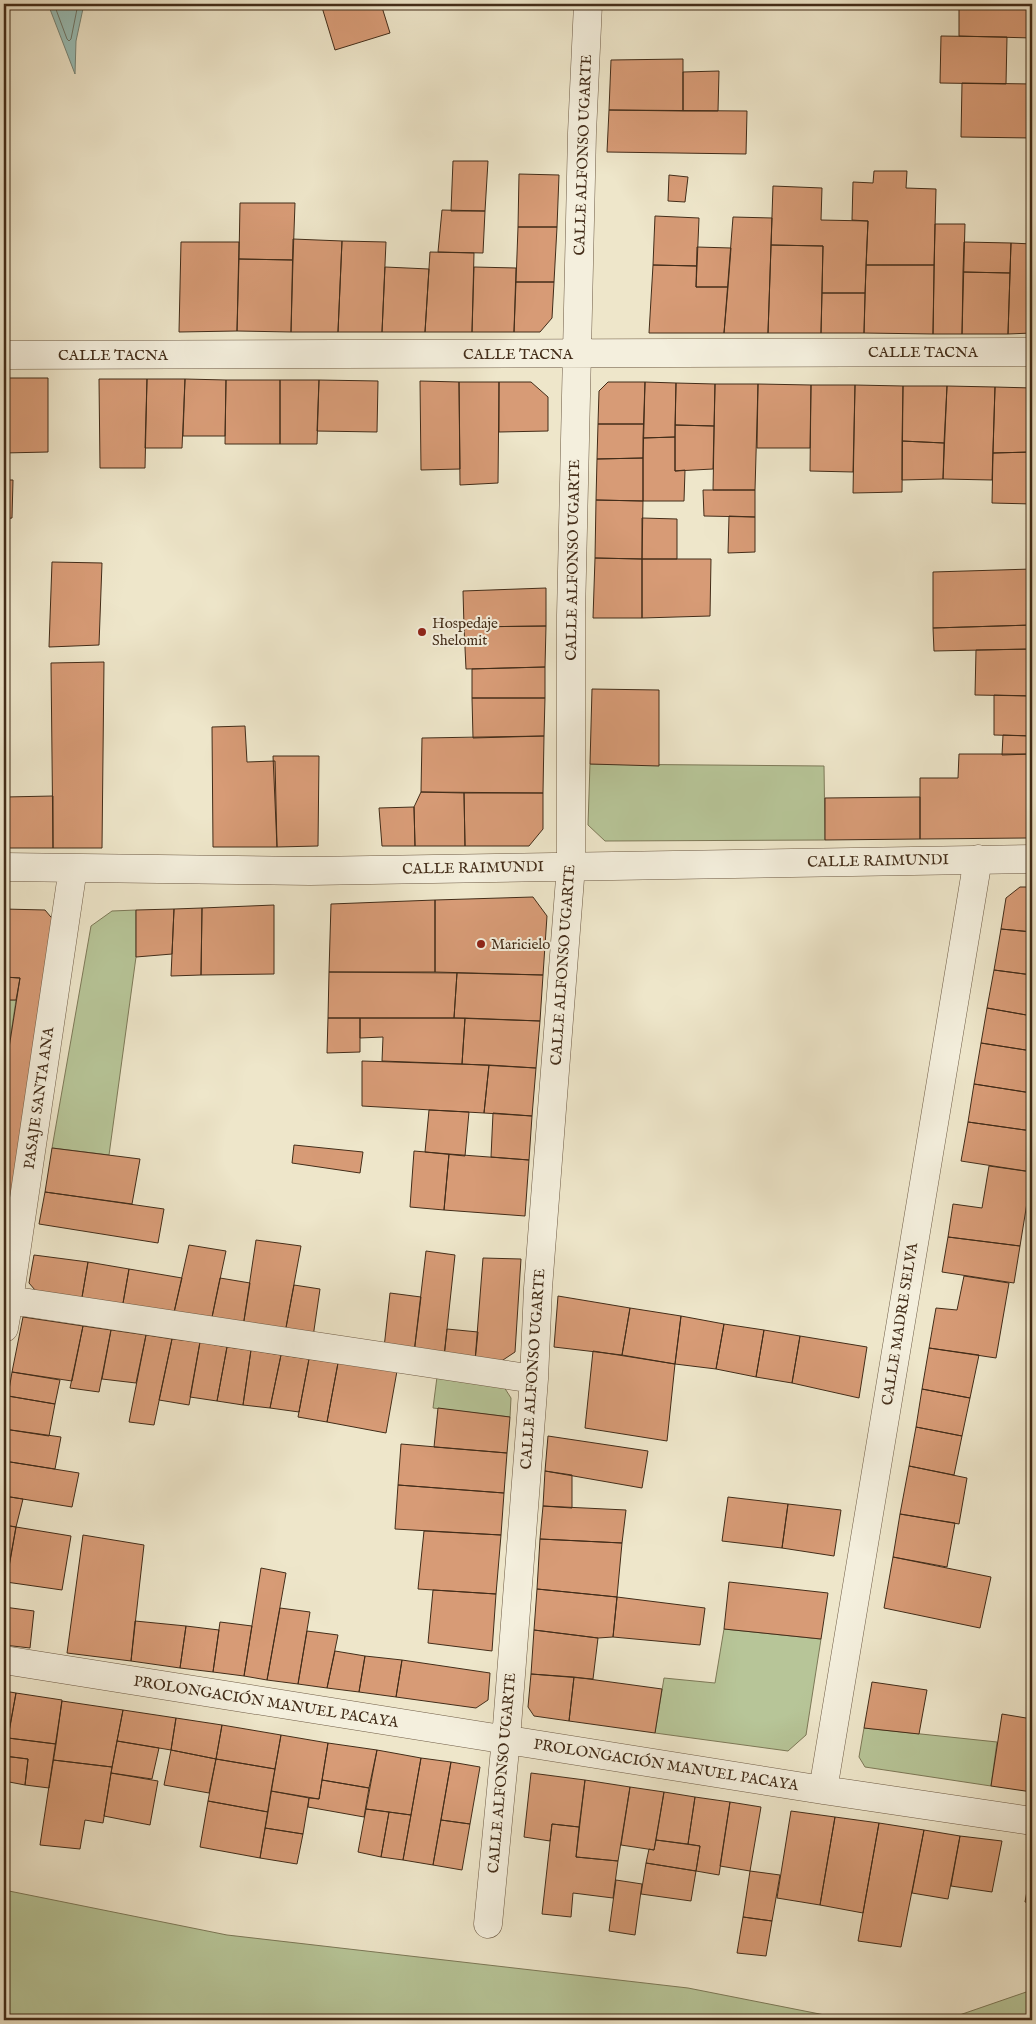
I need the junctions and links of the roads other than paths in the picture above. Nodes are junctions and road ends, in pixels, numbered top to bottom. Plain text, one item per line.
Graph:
1 (588, 4) edge
2 (1032, 352) edge
3 (577, 354) junction
4 (4, 355) edge
5 (978, 859) junction
6 (1032, 859) edge
7 (571, 866) junction
8 (4, 867) edge
9 (73, 868) junction
10 (10, 1300) junction
11 (4, 1328) edge
12 (534, 1379) junction
13 (4, 1660) edge
14 (506, 1739) junction
15 (823, 1790) junction
16 (1032, 1820) edge
17 (488, 1924) dead end

1 - 3 street, CALLE ALFONSO UGARTE
2 - 3 street, CALLE TACNA
3 - 4 street, CALLE TACNA
3 - 7 street, CALLE ALFONSO UGARTE
5 - 6 street, CALLE RAIMUNDI
5 - 7 street, CALLE RAIMUNDI
5 - 15 street, CALLE MADRE SELVA
7 - 9 street, CALLE RAIMUNDI
7 - 12 street, CALLE ALFONSO UGARTE
8 - 9 street, CALLE RAIMUNDI
9 - 10 street, PASAJE SANTA ANA
10 - 11 street, PASAJE SANTA ANA
10 - 12 street
12 - 14 street, CALLE ALFONSO UGARTE
13 - 14 street, PROLONGACIÓN MANUEL PACAYA
14 - 15 street, PROLONGACIÓN MANUEL PACAYA
14 - 17 street, CALLE ALFONSO UGARTE
15 - 16 street, PROLONGACIÓN MANUEL PACAYA

